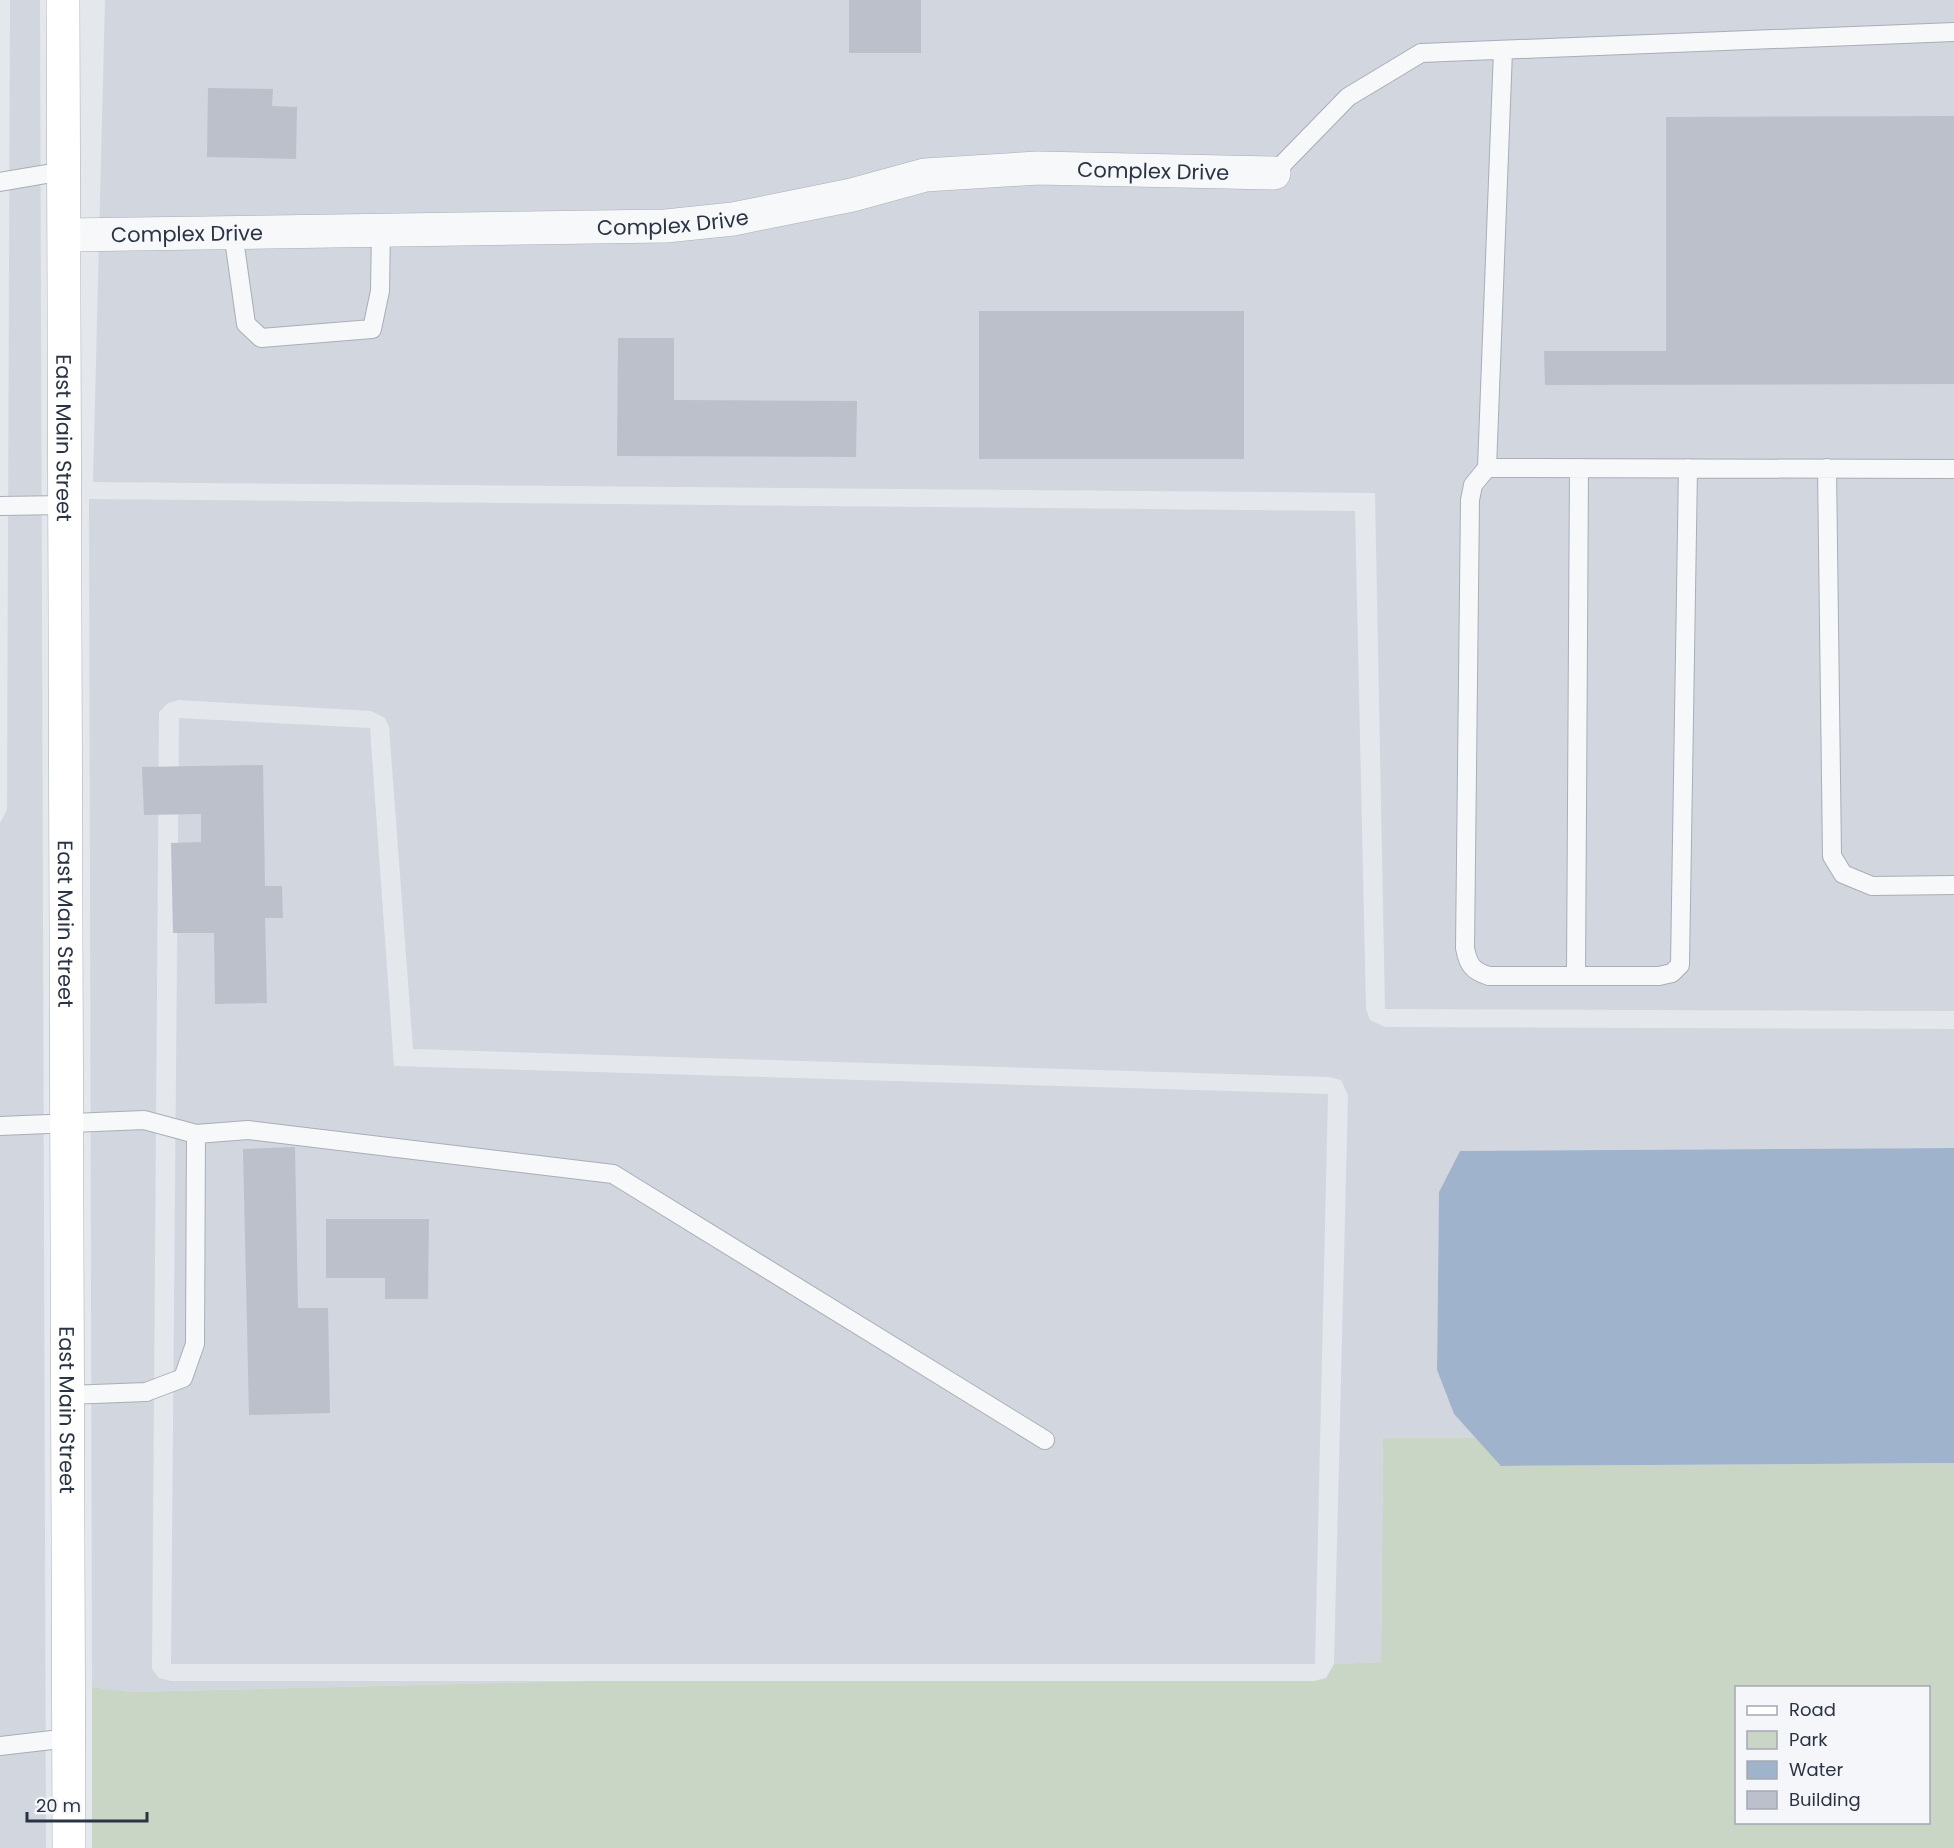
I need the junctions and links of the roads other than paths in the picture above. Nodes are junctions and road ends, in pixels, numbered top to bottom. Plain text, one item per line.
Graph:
1 (63, 0) edge
2 (1954, 32) edge
3 (1503, 50) junction
4 (64, 171) junction
5 (1274, 173) joint
6 (0, 182) edge
7 (381, 229) junction
8 (233, 232) junction
9 (65, 236) junction
10 (1487, 468) junction
11 (1579, 468) junction
12 (1688, 468) junction
13 (1827, 468) junction
14 (1954, 469) edge
15 (65, 505) junction
16 (0, 506) edge
17 (1954, 885) edge
18 (1576, 976) junction
19 (68, 1125) junction
20 (0, 1126) edge
21 (196, 1134) junction
22 (68, 1395) junction
23 (1046, 1440) dead end
24 (69, 1738) junction
25 (0, 1746) edge
26 (69, 1848) edge

1 - 4 main road, East Main Street
2 - 3 lane
3 - 5 lane
3 - 10 lane
4 - 6 lane
4 - 9 main road, East Main Street
5 - 7 street, Complex Drive
7 - 8 street, Complex Drive
7 - 8 lane
8 - 9 street, Complex Drive
9 - 15 main road, East Main Street
10 - 11 lane
10 - 18 lane
11 - 12 lane
11 - 18 lane
12 - 13 lane
12 - 18 lane
13 - 14 lane
13 - 17 lane
15 - 16 lane
15 - 19 main road, East Main Street
19 - 20 lane
19 - 21 lane
19 - 22 main road, East Main Street
21 - 22 lane
21 - 23 lane
22 - 24 main road, East Main Street
24 - 25 lane
24 - 26 main road, East Main Street

